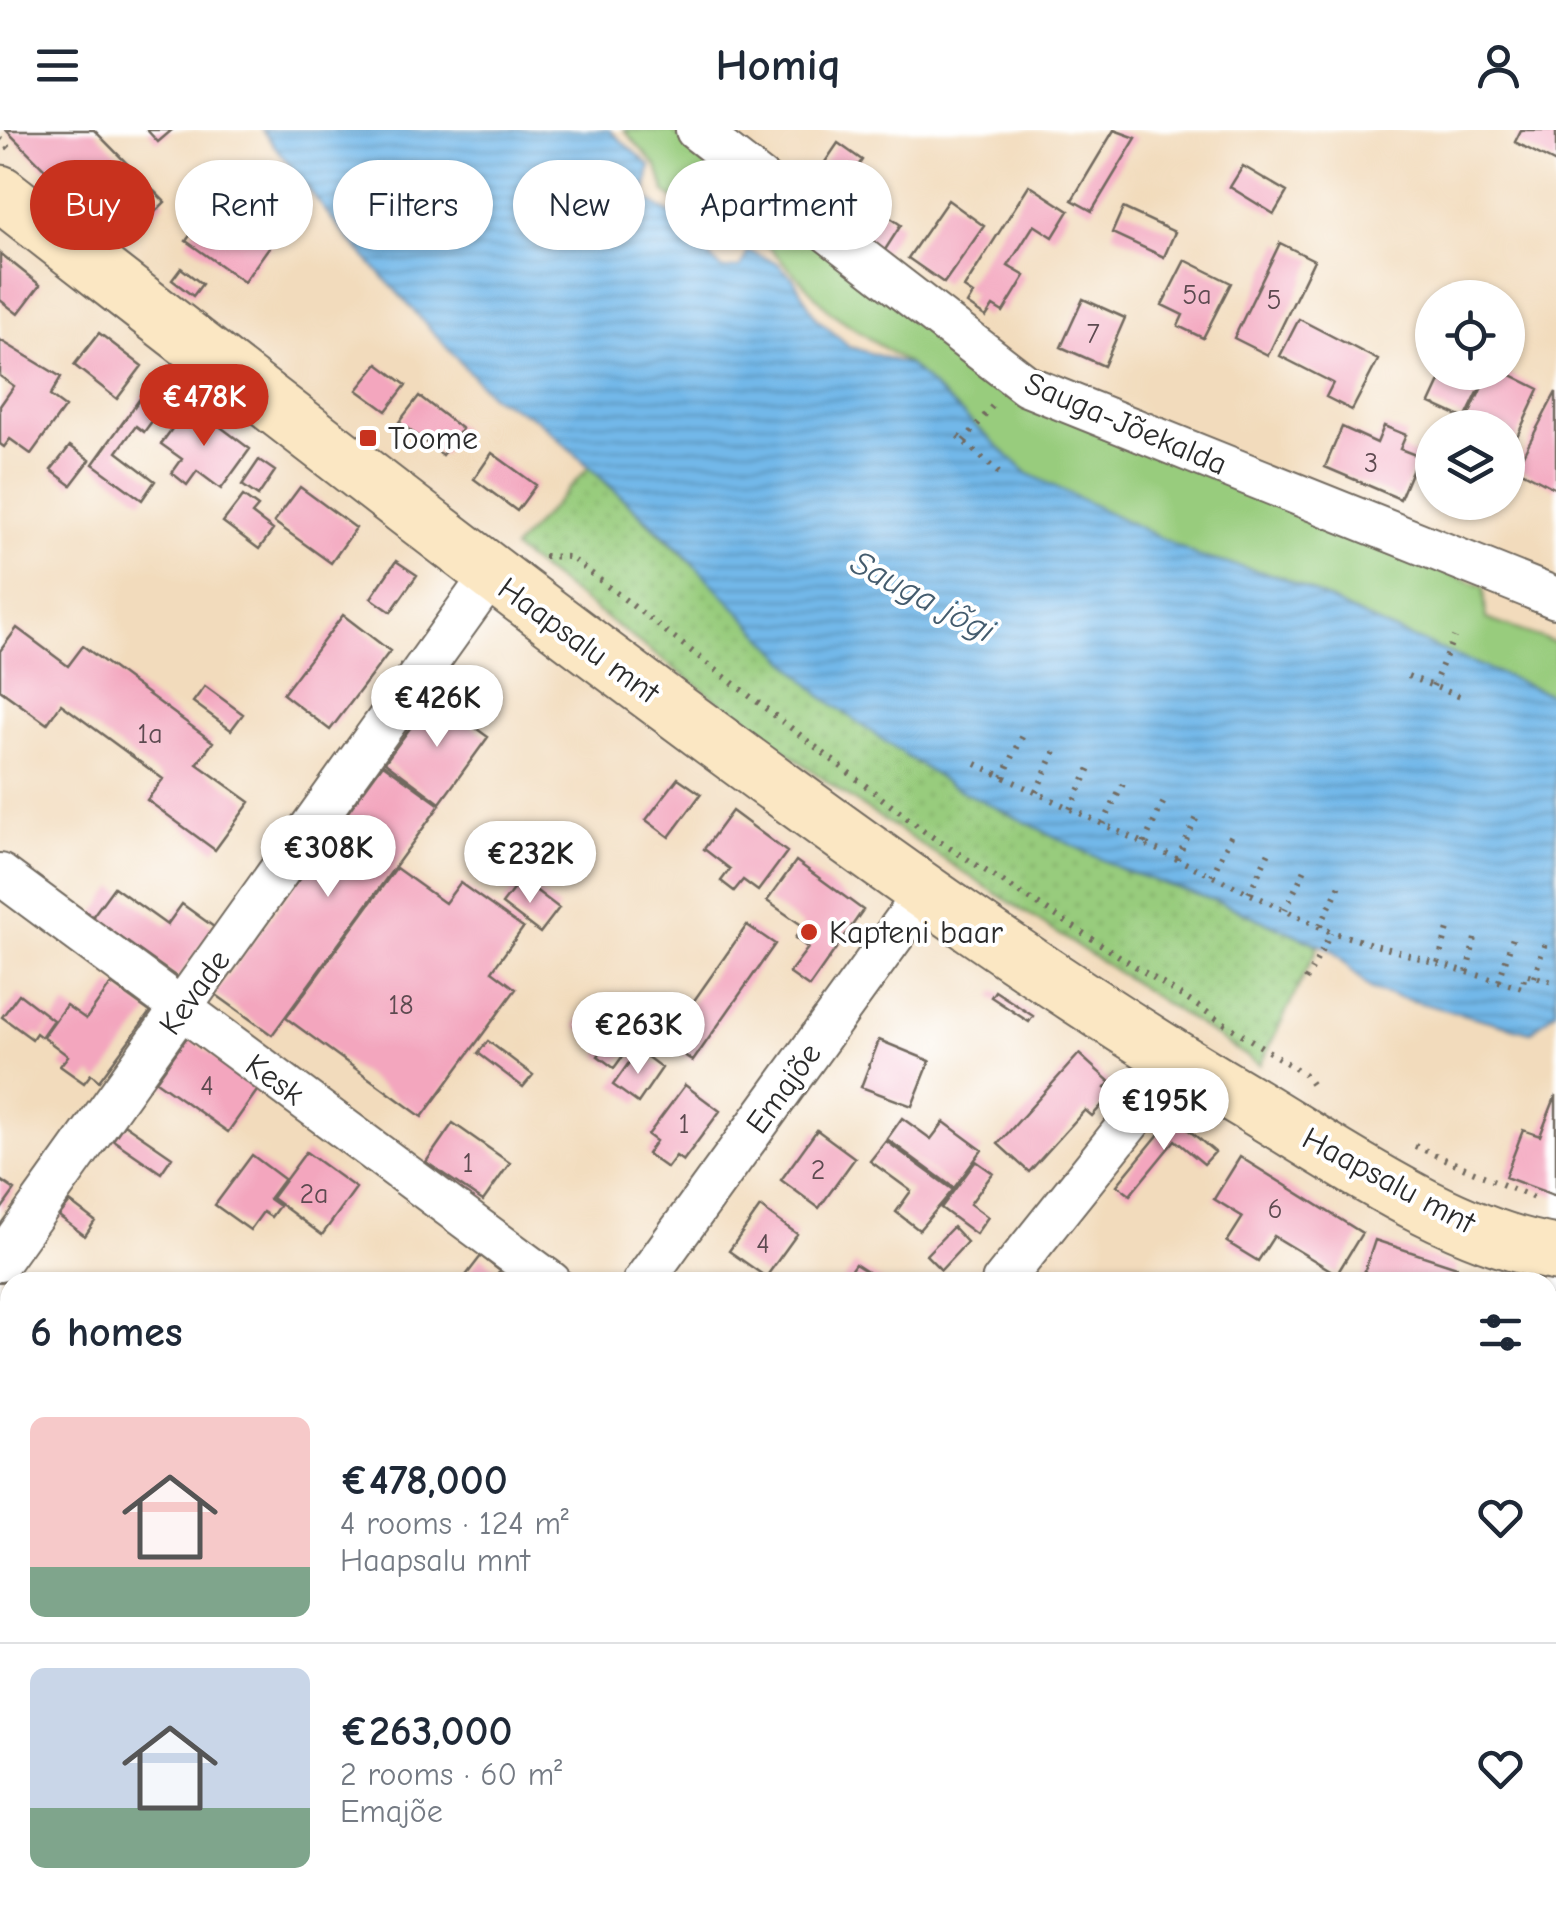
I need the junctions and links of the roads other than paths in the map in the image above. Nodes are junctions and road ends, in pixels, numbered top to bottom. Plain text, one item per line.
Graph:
1 (696, 130) edge
2 (7, 173) edge
3 (514, 566) junction
4 (1556, 598) edge
5 (0, 874) edge
6 (924, 894) junction
7 (181, 1010) junction
8 (1178, 1062) junction
9 (1550, 1228) edge
10 (0, 1261) edge
11 (537, 1272) edge
12 (650, 1272) edge
13 (1010, 1272) edge

1 - 4 street, Sauga-Jõekalda
2 - 3 main road, Haapsalu mnt
3 - 6 main road, Haapsalu mnt
3 - 7 street, Kevade
5 - 7 street, Kesk
6 - 8 main road, Haapsalu mnt
6 - 12 street, Emajõe
7 - 10 street, Kevade
7 - 11 street, Kesk
8 - 9 main road, Haapsalu mnt
8 - 13 street

